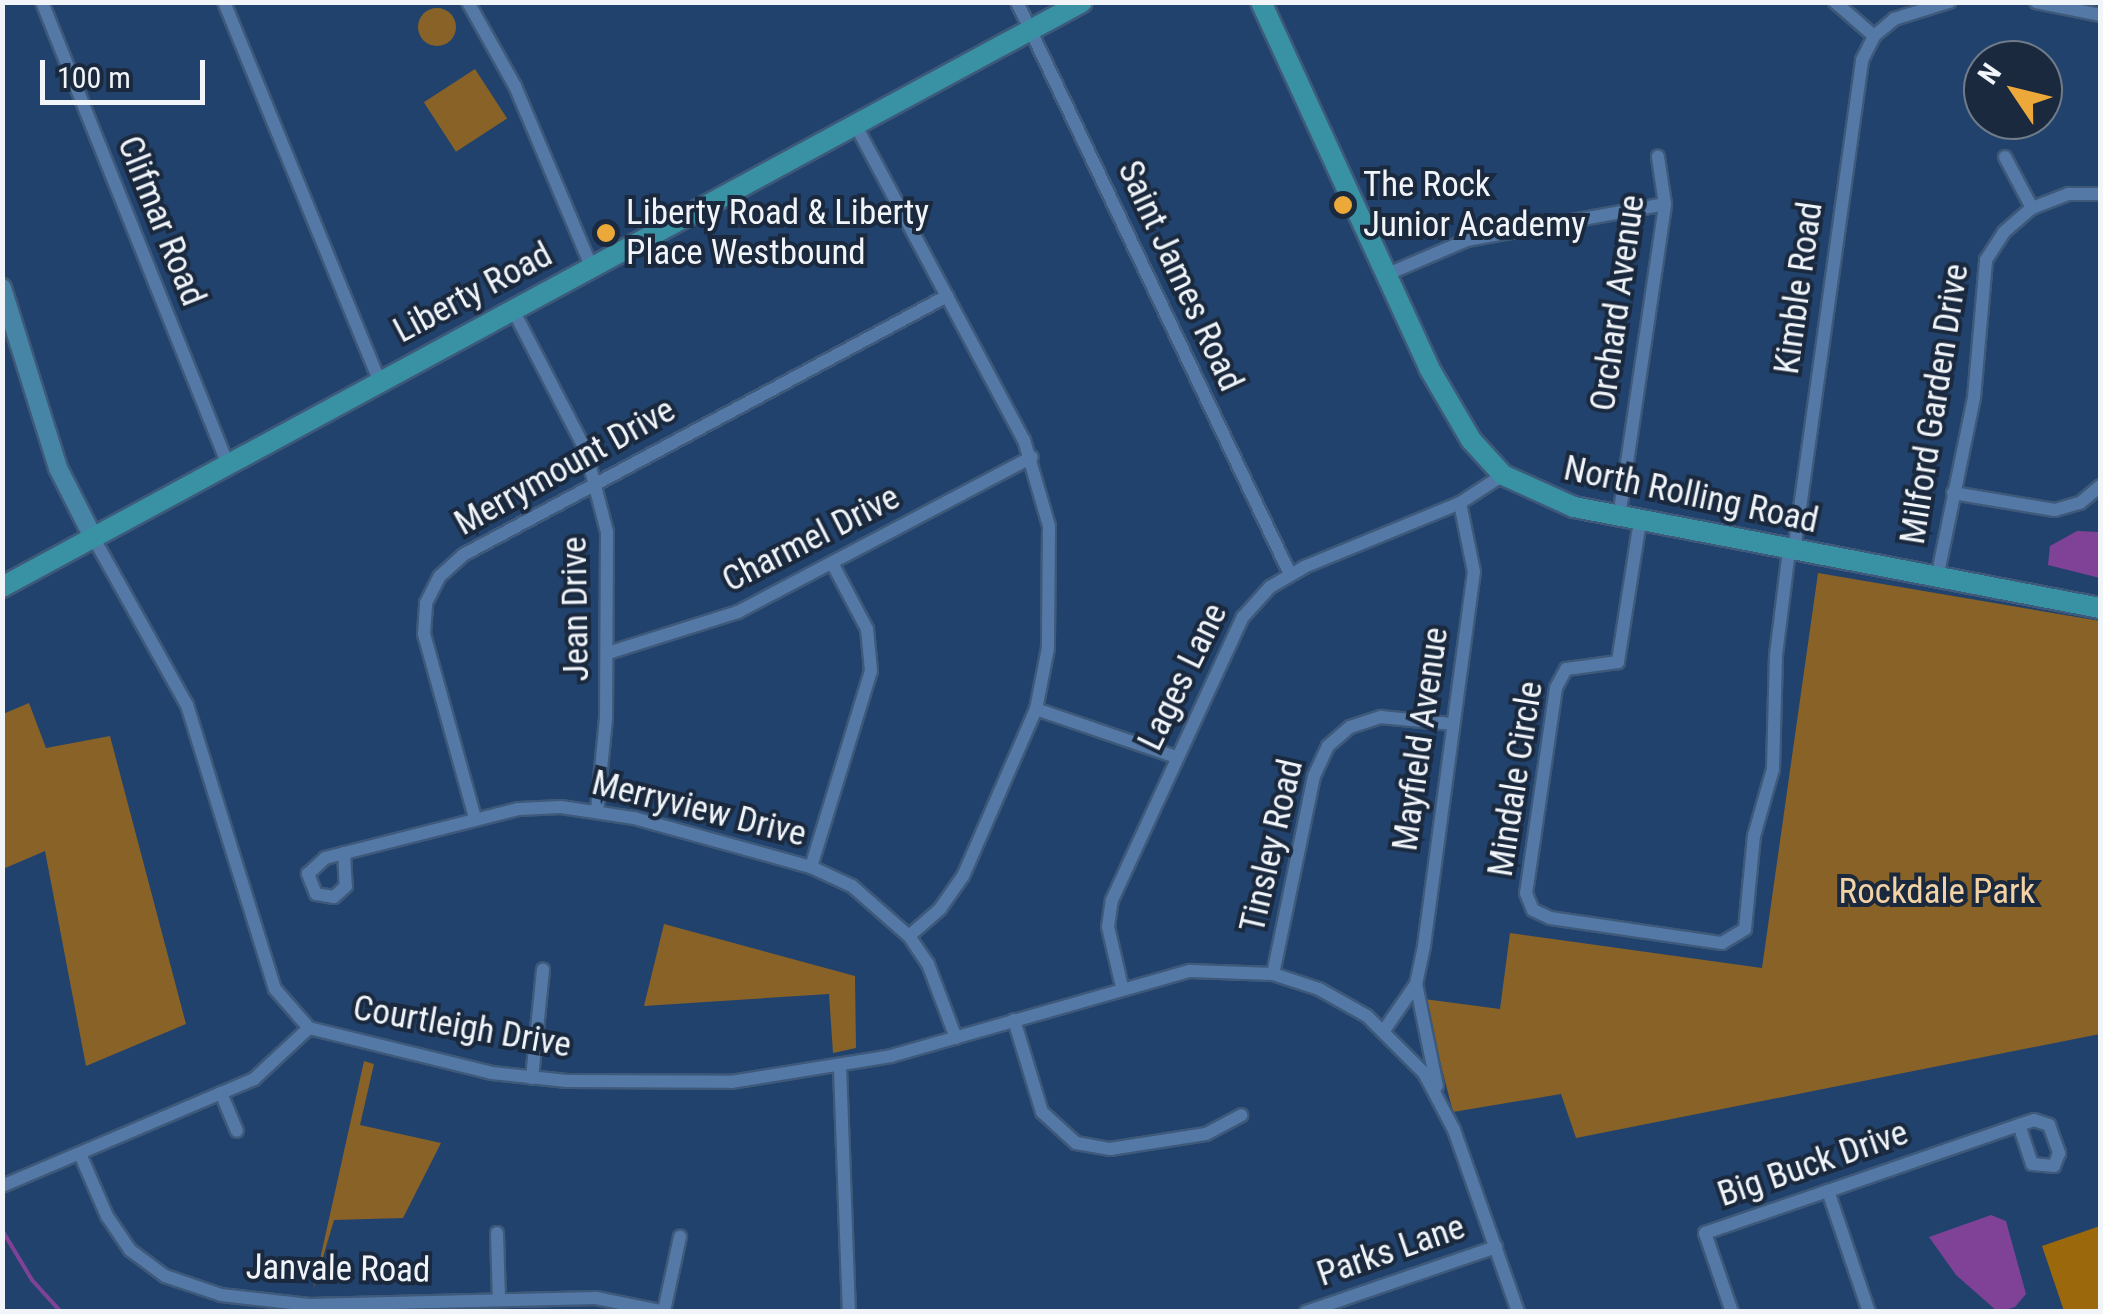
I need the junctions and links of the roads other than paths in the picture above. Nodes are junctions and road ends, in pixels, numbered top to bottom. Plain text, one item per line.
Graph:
1 (224, 2) edge
2 (468, 2) edge
3 (1017, 2) edge
4 (1082, 2) edge
5 (1261, 2) edge
6 (1835, 2) edge
7 (1948, 2) edge
8 (2036, 2) edge
9 (44, 3) edge
10 (2100, 15) edge
11 (1031, 30) junction
12 (1874, 36) junction
13 (854, 124) junction
14 (1658, 157) dead end
15 (2005, 158) dead end
16 (2100, 194) edge
17 (1665, 204) junction
18 (2032, 208) junction
19 (592, 266) junction
20 (1383, 276) junction
21 (2, 288) edge
22 (946, 296) junction
23 (512, 308) junction
24 (380, 380) junction
25 (1032, 457) junction
26 (226, 462) junction
27 (1503, 475) junction
28 (597, 482) junction
29 (2100, 486) edge
30 (1954, 493) junction
31 (1460, 504) junction
32 (1629, 519) junction
33 (93, 536) junction
34 (1792, 550) junction
35 (832, 563) junction
36 (1290, 574) junction
37 (1937, 578) junction
38 (2, 587) edge
39 (2100, 608) edge
40 (608, 654) junction
41 (1036, 709) junction
42 (1453, 724) junction
43 (1176, 757) junction
44 (597, 810) junction
45 (474, 818) junction
46 (344, 853) dead end
47 (811, 867) junction
48 (909, 936) junction
49 (543, 970) dead end
50 (1273, 974) junction
51 (1416, 984) junction
52 (1122, 987) junction
53 (1014, 1020) junction
54 (309, 1028) junction
55 (1385, 1029) junction
56 (956, 1038) junction
57 (840, 1068) junction
58 (532, 1078) junction
59 (222, 1093) junction
60 (1438, 1093) junction
61 (1242, 1114) dead end
62 (2019, 1125) dead end
63 (237, 1131) dead end
64 (80, 1154) junction
65 (2, 1186) edge
66 (1828, 1191) junction
67 (497, 1233) dead end
68 (680, 1237) dead end
69 (1496, 1246) junction
70 (499, 1299) junction
71 (665, 1311) edge
72 (849, 1312) edge
73 (1306, 1312) edge
74 (1518, 1312) edge
75 (1732, 1312) edge
76 (1868, 1312) edge

1 - 24 street
2 - 19 street
3 - 11 street, Saint James Road
4 - 11 main road, Liberty Road
5 - 20 main road, North Rolling Road
6 - 12 street
7 - 12 street
8 - 10 street
9 - 26 street, Clifmar Road
11 - 13 main road, Liberty Road
11 - 36 street, Saint James Road
12 - 34 street, Kimble Road
13 - 19 main road, Liberty Road
13 - 22 street
14 - 17 street, Orchard Avenue
15 - 18 street
16 - 18 street, Milford Garden Drive
17 - 20 street
17 - 32 street, Orchard Avenue
18 - 30 street, Milford Garden Drive
19 - 23 main road, Liberty Road
20 - 27 main road, North Rolling Road
21 - 33 street, Courtleigh Drive
22 - 25 street
22 - 28 street, Merrymount Drive
23 - 24 main road, Liberty Road
23 - 28 street, Jean Drive
24 - 26 main road, Liberty Road
25 - 35 street, Charmel Drive
25 - 41 street
26 - 33 main road, Liberty Road
27 - 31 street, Lages Lane
27 - 32 main road, North Rolling Road
28 - 40 street, Jean Drive
28 - 45 street, Merrymount Drive
29 - 30 street
30 - 37 street, Milford Garden Drive
31 - 36 street, Lages Lane
31 - 42 street, Mayfield Avenue
32 - 34 main road, North Rolling Road
32 - 34 street, Mindale Circle
33 - 38 main road, Liberty Road
33 - 54 street, Courtleigh Drive
34 - 37 main road, North Rolling Road
35 - 40 street, Charmel Drive
35 - 47 street
36 - 43 street, Lages Lane
37 - 39 main road, North Rolling Road
40 - 44 street, Jean Drive
41 - 43 street
41 - 48 street
42 - 50 street, Tinsley Road
42 - 51 street, Mayfield Avenue
43 - 52 street, Lages Lane
44 - 45 street, Merryview Drive
44 - 47 street, Merryview Drive
45 - 46 street, Merryview Drive
47 - 48 street, Merryview Drive
48 - 56 street, Merryview Drive
49 - 58 street
50 - 52 street, Courtleigh Drive
50 - 55 street, Courtleigh Drive
51 - 55 street, Mayfield Avenue
51 - 60 street, Mayfield Avenue
52 - 53 street, Courtleigh Drive
53 - 56 street, Courtleigh Drive
53 - 61 street
54 - 58 street, Courtleigh Drive
54 - 59 street
55 - 60 street, Mayfield Avenue
56 - 57 street, Courtleigh Drive
57 - 58 street, Courtleigh Drive
57 - 72 street
59 - 63 street
59 - 64 street
60 - 69 street, Mayfield Avenue
62 - 66 street, Big Buck Drive
64 - 65 street
64 - 70 street, Janvale Road
66 - 75 street, Big Buck Drive
66 - 76 street
67 - 70 street
68 - 71 street
69 - 73 street, Parks Lane
69 - 74 street, Mayfield Avenue
70 - 71 street, Janvale Road

